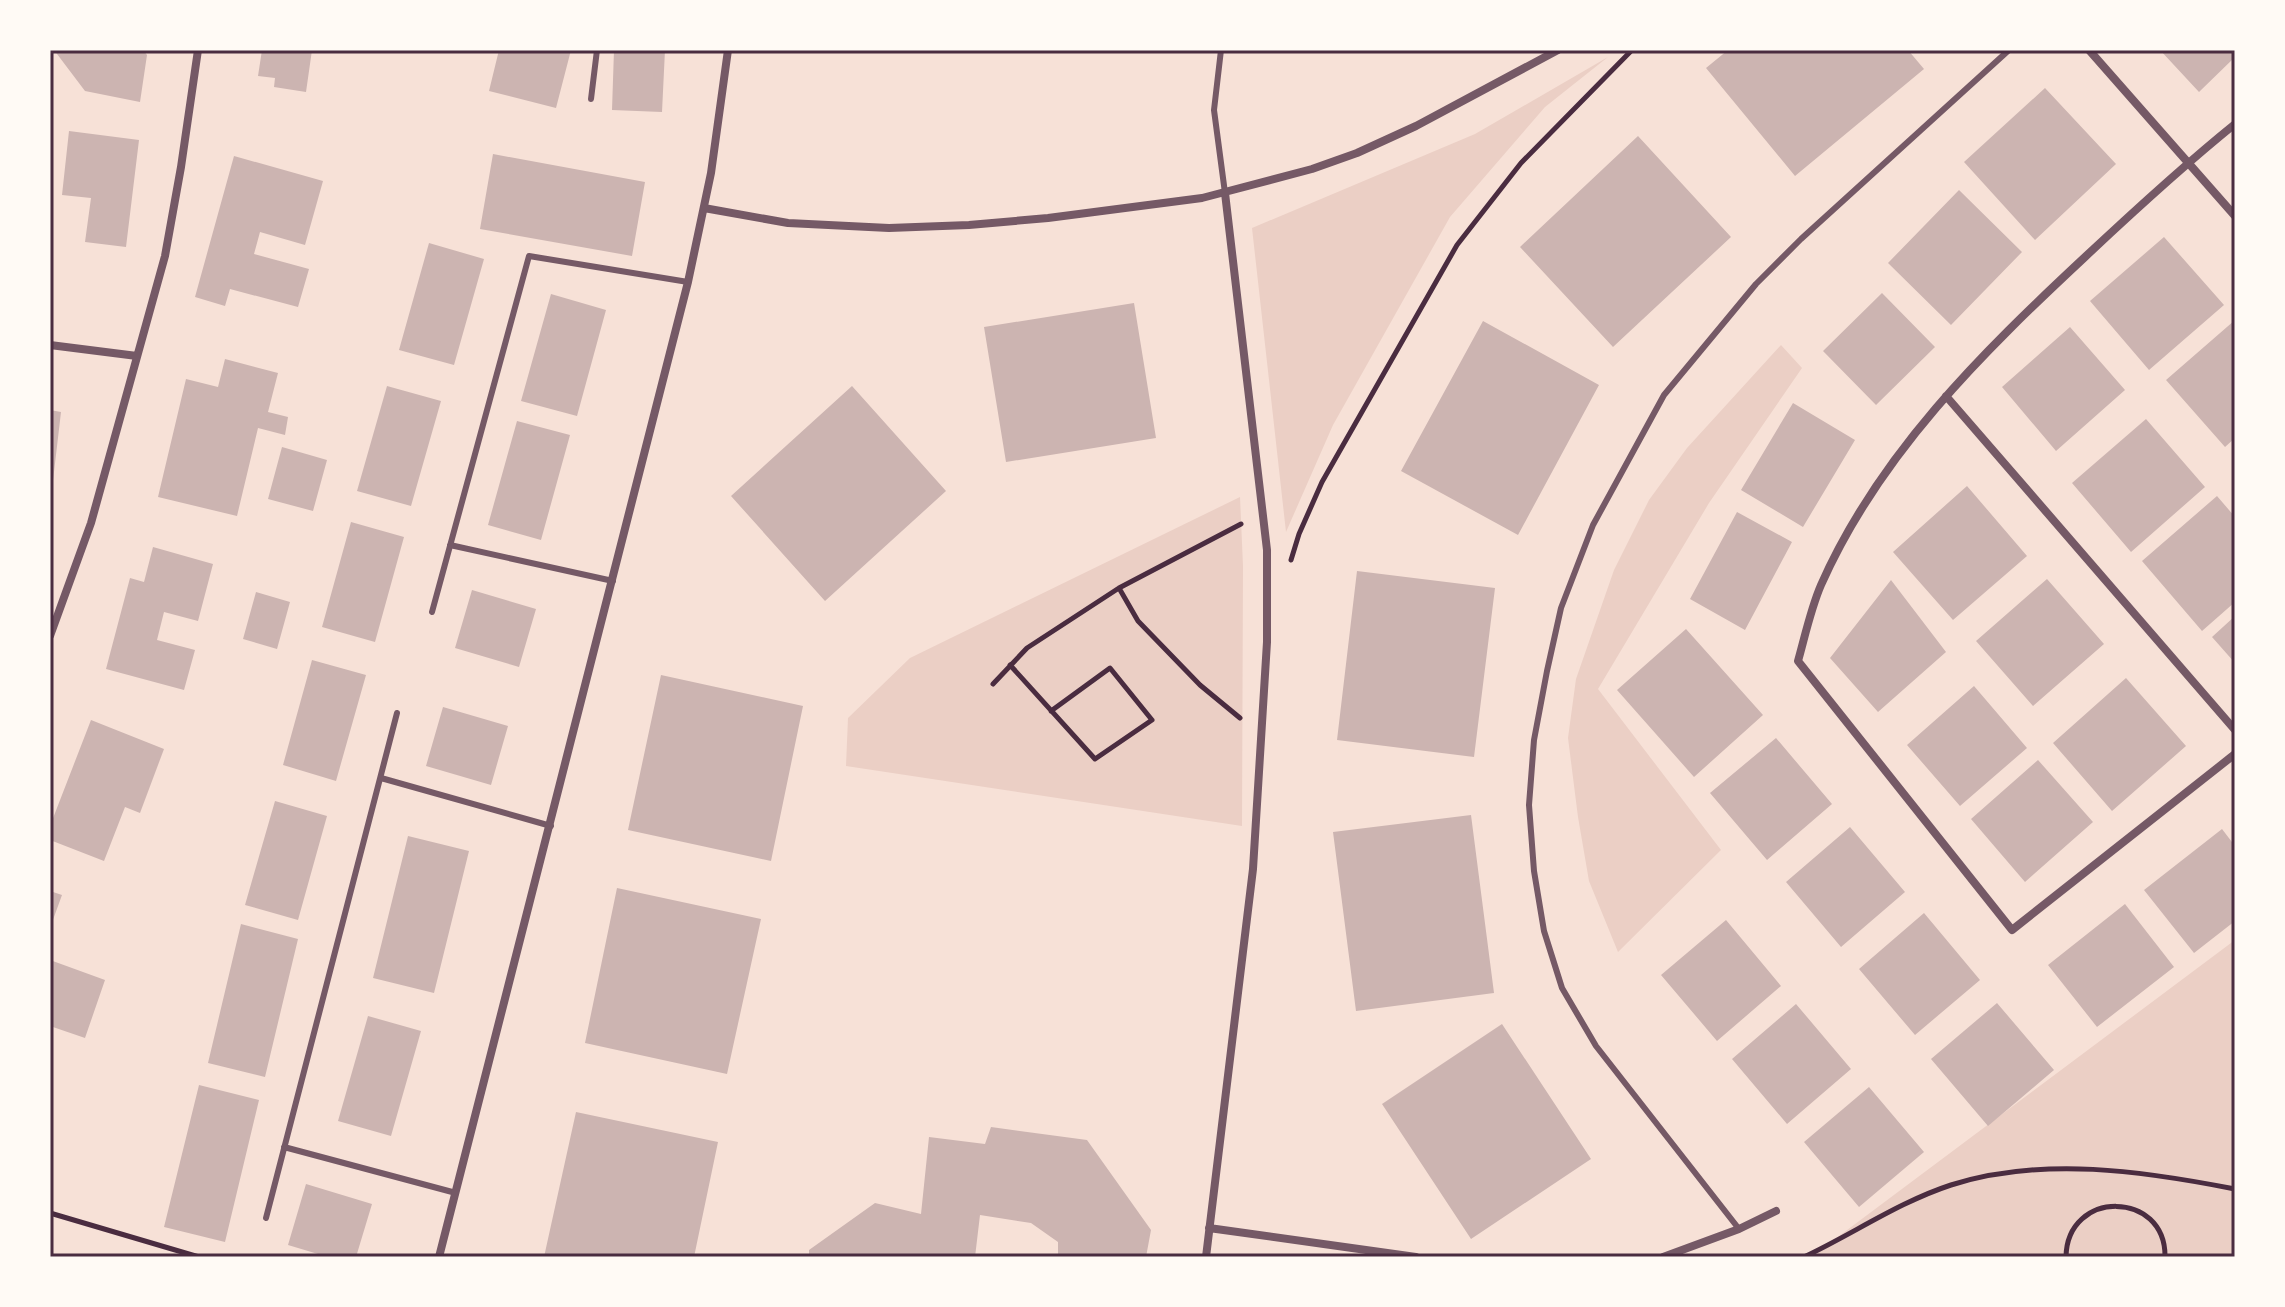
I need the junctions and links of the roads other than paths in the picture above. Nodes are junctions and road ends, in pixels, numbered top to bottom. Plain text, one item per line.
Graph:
1 (198, 50) edge
2 (597, 50) edge
3 (728, 50) edge
4 (1221, 50) edge
5 (1558, 50) edge
6 (2009, 50) edge
7 (2089, 50) edge
8 (591, 99) dead end
9 (2235, 124) edge
10 (2188, 162) junction
11 (1225, 193) junction
12 (704, 208) junction
13 (2235, 216) edge
14 (688, 282) junction
15 (50, 345) edge
16 (137, 356) junction
17 (1946, 396) junction
18 (450, 545) junction
19 (613, 581) junction
20 (432, 612) dead end
21 (50, 636) edge
22 (397, 713) dead end
23 (2235, 730) edge
24 (2235, 754) edge
25 (381, 778) junction
26 (551, 826) junction
27 (284, 1147) junction
28 (456, 1193) junction
29 (1776, 1211) dead end
30 (266, 1218) dead end
31 (1209, 1228) junction
32 (1739, 1229) junction
33 (439, 1257) edge
34 (1206, 1257) edge
35 (1416, 1257) edge
36 (1663, 1257) edge

1 - 16 street
2 - 8 lane
3 - 12 street
4 - 11 lane
5 - 11 street
6 - 32 lane
7 - 10 street
9 - 10 street
10 - 13 street
10 - 17 street
11 - 12 street
11 - 31 street
12 - 14 street
14 - 18 lane
14 - 19 street
15 - 16 street
16 - 21 street
17 - 23 street
17 - 24 street
18 - 19 lane
18 - 20 lane
19 - 26 street
22 - 25 lane
25 - 26 lane
25 - 27 lane
26 - 28 street
27 - 28 lane
27 - 30 lane
28 - 33 street
29 - 32 street
31 - 34 street
31 - 35 street
32 - 36 street

